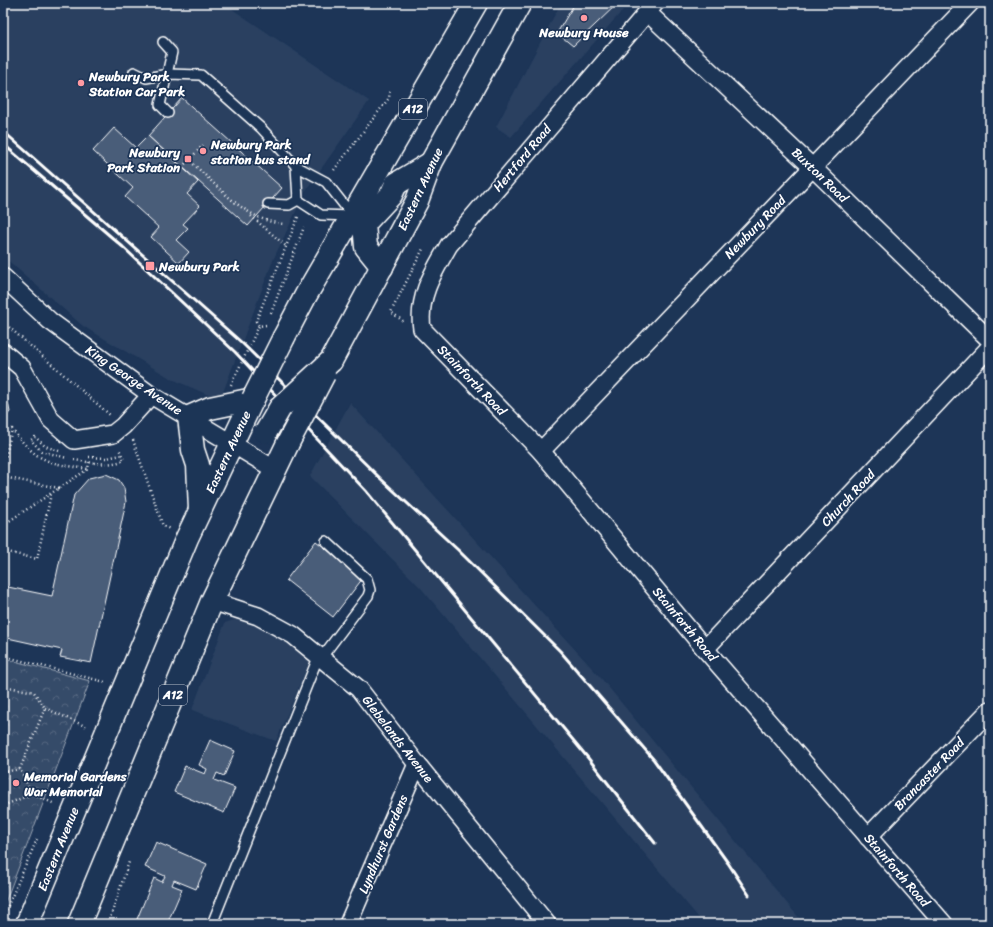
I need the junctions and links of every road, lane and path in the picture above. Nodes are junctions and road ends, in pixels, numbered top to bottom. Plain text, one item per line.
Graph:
1 (476, 3) edge
2 (520, 3) edge
3 (970, 3) edge
4 (651, 7) edge
5 (163, 42) dead end
6 (134, 72) dead end
7 (168, 74) junction
8 (390, 90) dead end
9 (168, 113) dead end
10 (203, 145) dead end
11 (189, 160) junction
12 (431, 163) junction
13 (296, 166) junction
14 (182, 167) dead end
15 (812, 167) junction
16 (333, 171) dead end
17 (298, 200) junction
18 (268, 204) dead end
19 (249, 213) junction
20 (299, 213) dead end
21 (358, 220) junction
22 (285, 224) dead end
23 (304, 227) dead end
24 (286, 247) junction
25 (424, 247) dead end
26 (382, 267) junction
27 (3, 277) edge
28 (394, 306) dead end
29 (3, 322) edge
30 (259, 326) junction
31 (422, 329) joint
32 (990, 340) edge
33 (990, 347) edge
34 (3, 352) edge
35 (331, 361) junction
36 (231, 385) dead end
37 (151, 395) junction
38 (253, 399) junction
39 (188, 417) junction
40 (124, 426) junction
41 (233, 443) junction
42 (541, 451) junction
43 (119, 463) dead end
44 (3, 468) edge
45 (88, 469) junction
46 (274, 469) junction
47 (3, 477) edge
48 (59, 488) junction
49 (51, 494) junction
50 (200, 512) junction
51 (3, 525) edge
52 (162, 526) dead end
53 (326, 541) dead end
54 (3, 551) edge
55 (212, 601) junction
56 (706, 649) junction
57 (3, 656) edge
58 (320, 656) junction
59 (99, 680) dead end
60 (3, 686) edge
61 (45, 708) junction
62 (990, 710) edge
63 (81, 724) dead end
64 (417, 764) junction
65 (20, 769) junction
66 (3, 772) edge
67 (32, 794) junction
68 (51, 802) dead end
69 (4, 804) edge
70 (3, 810) edge
71 (38, 837) dead end
72 (868, 837) junction
73 (130, 862) dead end
74 (3, 917) edge
75 (28, 924) edge
76 (79, 924) edge
77 (108, 924) edge
78 (212, 924) edge
79 (348, 924) edge
80 (547, 924) edge
81 (944, 924) edge

1 - 21 highway, Eastern Avenue / A12
2 - 12 highway, Eastern Avenue / A12
3 - 15 street, Newbury Road
4 - 15 street, Buxton Road
4 - 31 street, Hertford Road
5 - 7 lane
6 - 7 lane
7 - 9 lane
7 - 13 lane
8 - 16 path
10 - 11 path
11 - 14 path
11 - 19 path
12 - 21 highway
12 - 26 highway, Eastern Avenue / A12
13 - 17 lane
13 - 21 lane
15 - 32 street, Buxton Road
15 - 42 street, Newbury Road
17 - 18 lane
17 - 21 lane
19 - 22 path
19 - 24 path
20 - 24 path
21 - 26 highway
21 - 38 highway, Eastern Avenue / A12, bridge
23 - 30 path
24 - 30 path
25 - 28 path
26 - 35 highway, Eastern Avenue / A12
27 - 37 street, King George Avenue
29 - 40 path
30 - 36 path, bridge
31 - 42 street, Stainforth Road
33 - 56 street, Church Road
34 - 40 street
35 - 41 highway, bridge
35 - 46 highway, Eastern Avenue / A12, bridge
37 - 39 street, King George Avenue
37 - 40 street
38 - 39 highway
38 - 41 highway, Eastern Avenue / A12
39 - 41 street, King George Avenue
39 - 50 highway
40 - 52 path
41 - 46 street, King George Avenue
41 - 50 highway, Eastern Avenue / A12
42 - 56 street, Stainforth Road
43 - 45 path
44 - 45 path
45 - 48 path
46 - 55 highway, Eastern Avenue / A12
47 - 48 path
48 - 49 path
49 - 51 path
49 - 54 path
50 - 75 highway, Eastern Avenue / A12
53 - 58 lane
55 - 58 street, Glebelands Avenue
55 - 76 highway, Eastern Avenue / A12
56 - 72 street, Stainforth Road
57 - 59 path
58 - 64 street, Glebelands Avenue
58 - 78 lane
60 - 61 path
61 - 63 path
61 - 65 path
62 - 72 street, Brancaster Road
64 - 79 street, Lyndhurst Gardens
64 - 80 street, Glebelands Avenue
65 - 66 path
65 - 67 path
67 - 68 path
67 - 69 path
69 - 70 path
71 - 74 path
72 - 81 street, Stainforth Road
73 - 77 path

